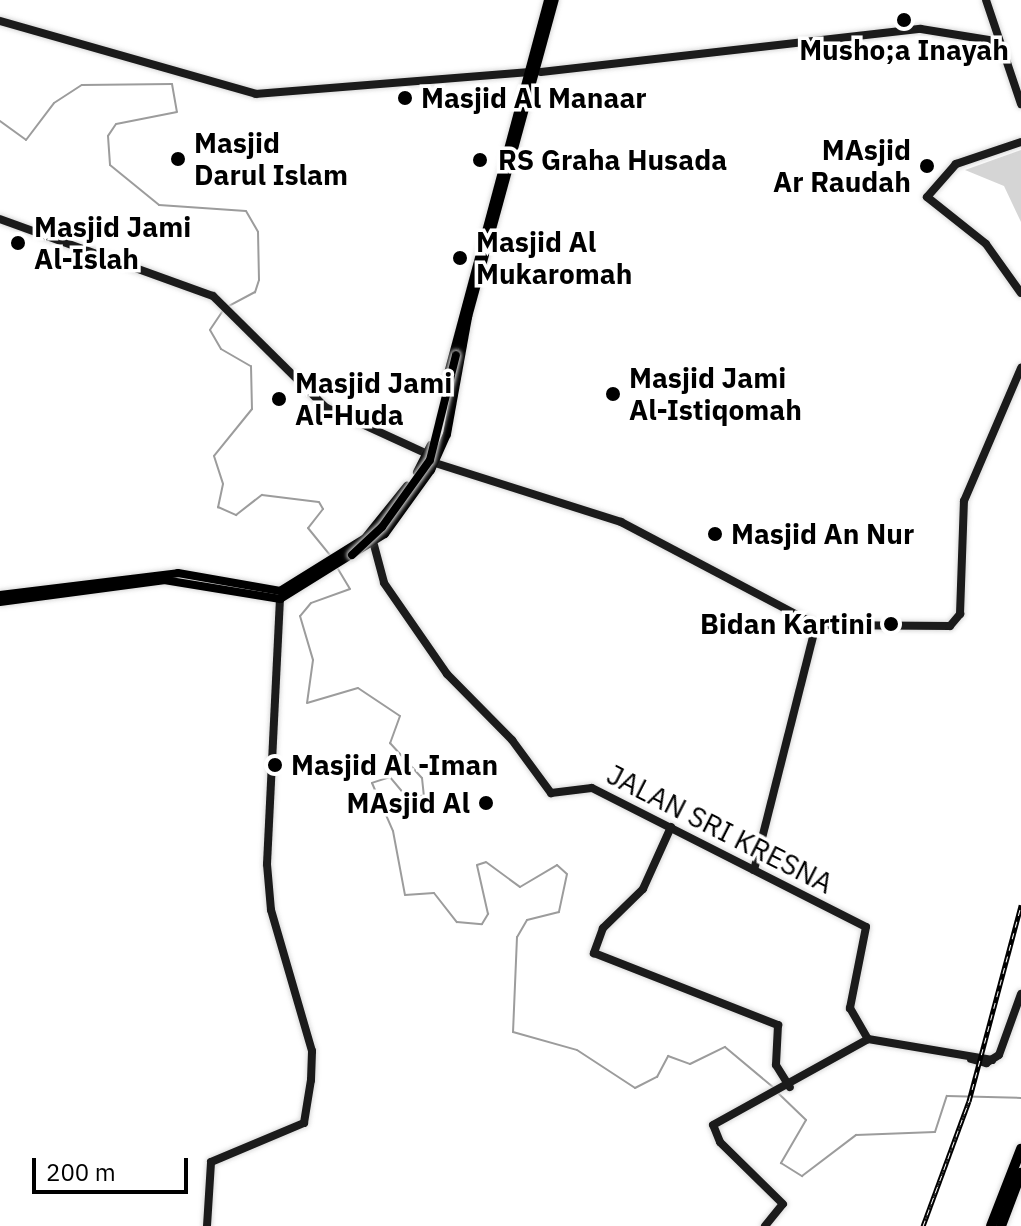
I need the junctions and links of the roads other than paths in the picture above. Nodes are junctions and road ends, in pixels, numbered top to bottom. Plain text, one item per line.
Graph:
1 (548, 0) edge
2 (555, 0) edge
3 (986, 0) edge
4 (0, 21) edge
5 (995, 41) junction
6 (537, 72) junction
7 (1021, 104) edge
8 (1021, 142) edge
9 (0, 219) edge
10 (1021, 293) edge
11 (459, 340) junction
12 (1021, 368) edge
13 (438, 423) junction
14 (449, 425) junction
15 (434, 437) junction
16 (444, 443) junction
17 (427, 454) junction
18 (435, 463) junction
19 (449, 463) junction
20 (405, 489) junction
21 (414, 494) junction
22 (398, 498) junction
23 (407, 505) junction
24 (374, 545) junction
25 (343, 561) junction
26 (0, 595) edge
27 (280, 599) junction
28 (0, 602) edge
29 (816, 625) junction
30 (671, 827) junction
31 (754, 870) junction
32 (1021, 994) edge
33 (868, 1039) junction
34 (790, 1087) junction
35 (1021, 1149) edge
36 (1021, 1173) edge
37 (1000, 1219) edge
38 (207, 1226) edge
39 (765, 1226) edge
40 (991, 1226) edge

1 - 6 main road
2 - 6 main road
3 - 5 street
4 - 6 street
5 - 6 street
5 - 7 street
6 - 11 main road
8 - 10 street
9 - 17 street
11 - 13 main road
11 - 14 main road
11 - 25 main road, bridge
12 - 29 street
13 - 14 main road
13 - 15 main road
14 - 16 main road
15 - 16 main road
15 - 17 main road
16 - 18 main road
16 - 19 street
17 - 20 main road
18 - 19 street
18 - 21 main road
19 - 29 street
20 - 21 main road
20 - 22 main road
21 - 23 main road
22 - 23 main road
22 - 25 main road
23 - 24 main road
24 - 25 main road
24 - 30 street, JALAN SRI KRESNA
25 - 26 main road
25 - 27 main road
27 - 28 main road
27 - 38 street
29 - 31 street
30 - 31 street, JALAN SRI KRESNA
30 - 34 street
31 - 33 street, JALAN SRI KRESNA
32 - 33 street
33 - 34 street
34 - 39 street
35 - 37 highway
36 - 37 highway
37 - 40 highway

